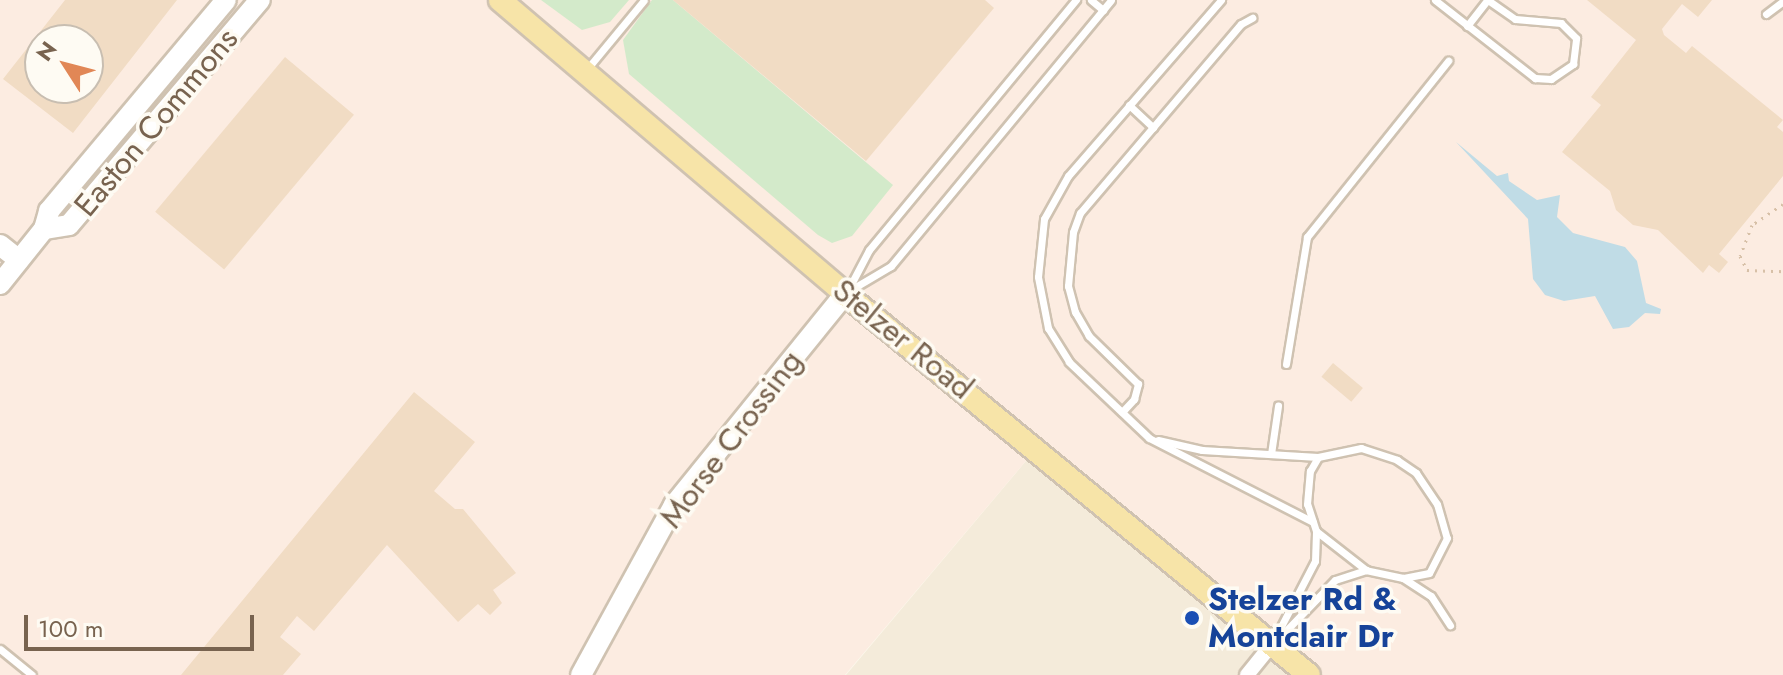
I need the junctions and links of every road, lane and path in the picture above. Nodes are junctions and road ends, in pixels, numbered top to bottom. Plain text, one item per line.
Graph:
1 (226, 0) edge
2 (260, 0) edge
3 (500, 0) edge
4 (644, 0) edge
5 (1076, 0) edge
6 (1091, 0) edge
7 (1111, 0) edge
8 (1221, 0) edge
9 (1435, 0) edge
10 (1488, 0) edge
11 (1783, 1) edge
12 (1103, 10) junction
13 (1766, 14) dead end
14 (1252, 18) dead end
15 (1467, 26) junction
16 (1448, 61) dead end
17 (585, 73) junction
18 (1129, 105) junction
19 (1153, 127) junction
20 (1783, 204) edge
21 (44, 229) junction
22 (0, 245) edge
23 (19, 260) junction
24 (1783, 271) edge
25 (0, 284) edge
26 (845, 294) junction
27 (1286, 364) dead end
28 (1278, 406) dead end
29 (1122, 412) junction
30 (1149, 438) junction
31 (1271, 454) junction
32 (1318, 457) junction
33 (1315, 526) junction
34 (1366, 570) junction
35 (1403, 578) junction
36 (1450, 625) dead end
37 (1272, 644) junction
38 (0, 649) edge
39 (32, 675) edge
40 (581, 675) edge
41 (1247, 675) edge
42 (1309, 675) edge

1 - 21 street, Easton Commons
2 - 21 street, Easton Commons
3 - 17 main road, Stelzer Road
4 - 17 lane
5 - 26 lane, Morse Crossing
6 - 12 lane
7 - 12 lane, Morse Crossing
8 - 18 lane
9 - 15 lane
10 - 15 lane
10 - 15 lane
11 - 13 lane
12 - 26 lane, Morse Crossing
14 - 19 lane
16 - 27 lane
17 - 26 main road, Stelzer Road
18 - 19 lane
18 - 29 lane
19 - 29 lane
20 - 24 path
21 - 23 street, Easton Commons
22 - 23 street
23 - 25 street, Easton Commons
26 - 37 main road, Stelzer Road
26 - 40 street, Morse Crossing
28 - 31 lane
29 - 30 lane
30 - 31 lane
30 - 33 lane
31 - 32 lane
32 - 33 lane
32 - 35 lane
33 - 34 lane
33 - 37 lane
34 - 35 lane
34 - 37 lane
35 - 36 lane
37 - 41 street
37 - 42 main road, Stelzer Road
38 - 39 lane

